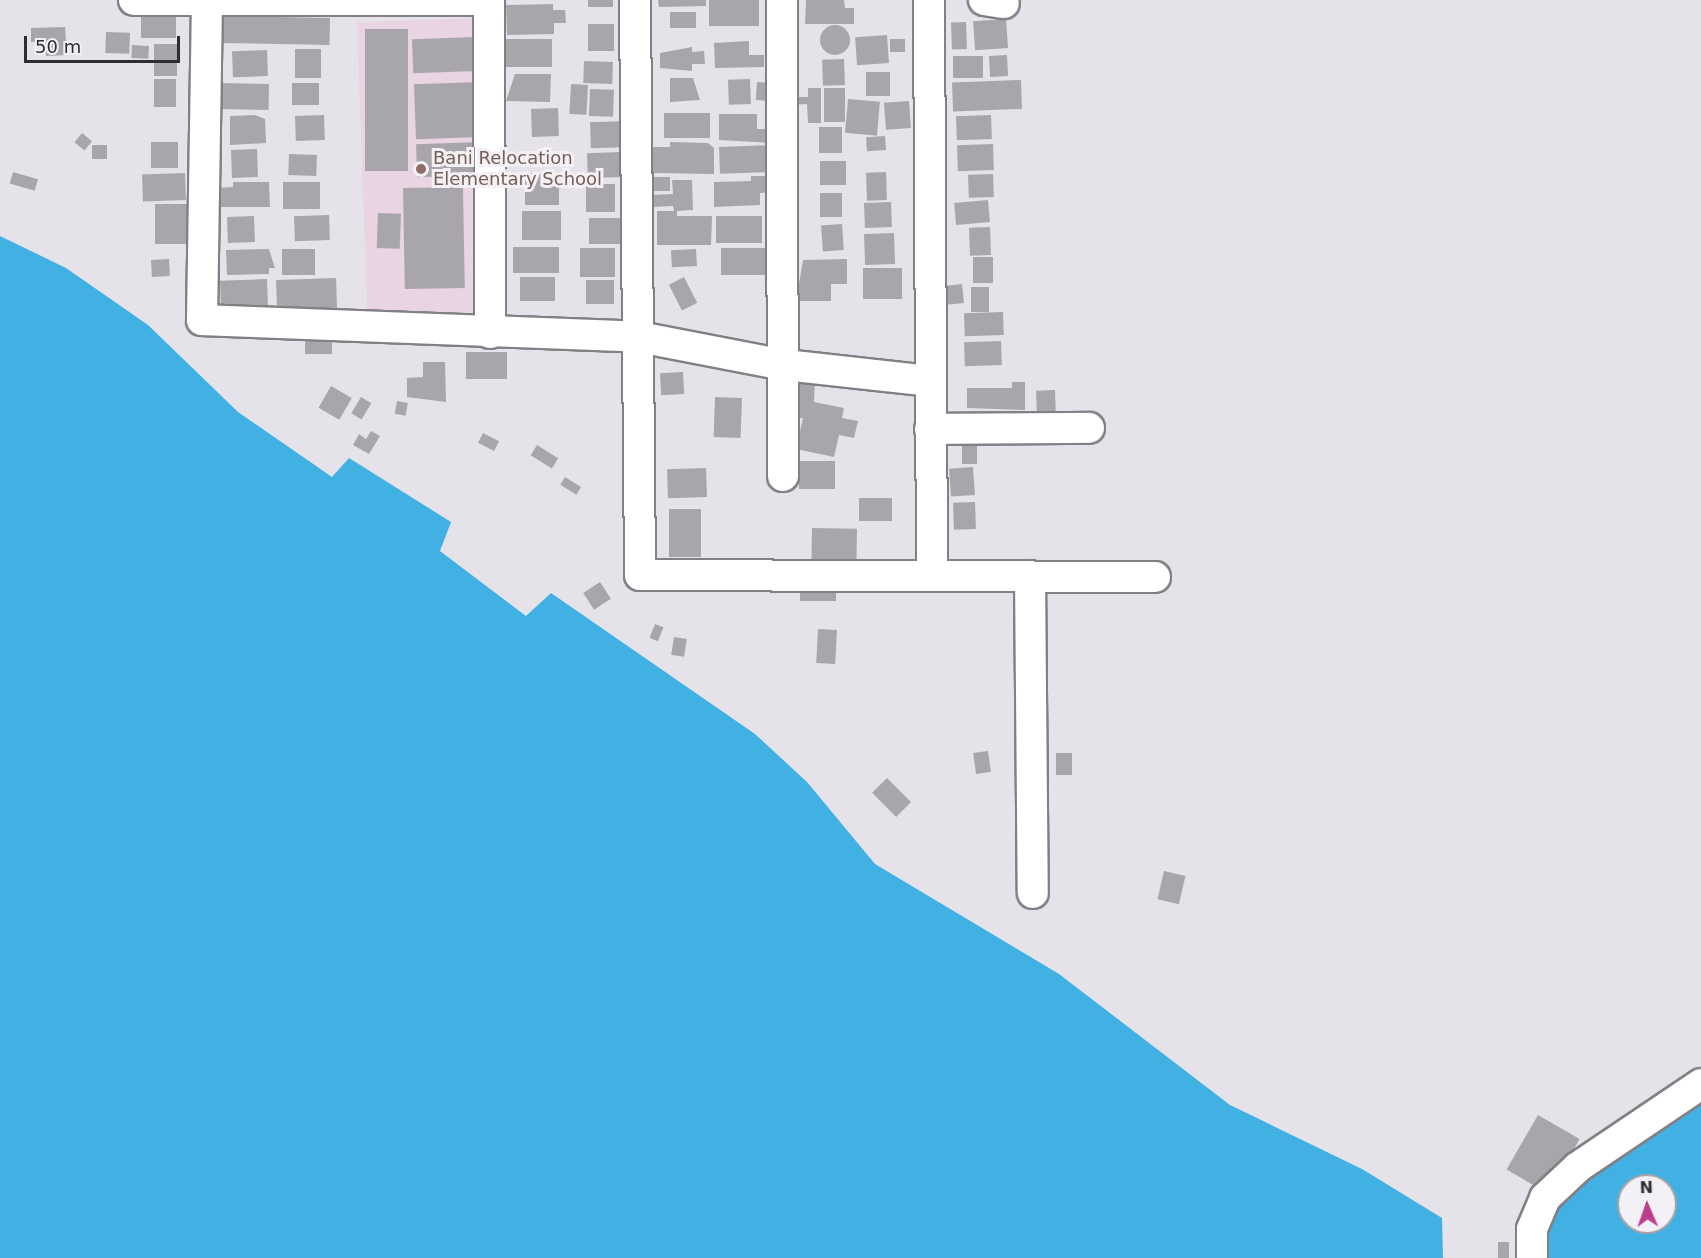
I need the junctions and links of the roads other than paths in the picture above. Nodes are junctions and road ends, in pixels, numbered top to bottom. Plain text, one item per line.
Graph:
1 (134, 0) edge
2 (489, 0) edge
3 (635, 0) edge
4 (782, 0) edge
5 (929, 0) edge
6 (207, 1) edge
7 (490, 333) junction
8 (639, 337) junction
9 (785, 365) junction
10 (929, 381) junction
11 (1089, 428) dead end
12 (930, 429) junction
13 (783, 476) dead end
14 (932, 576) junction
15 (1030, 576) junction
16 (1155, 577) dead end
17 (1033, 893) dead end
18 (1701, 1084) edge
19 (1532, 1258) edge

1 - 6 street
2 - 6 street
2 - 7 street
3 - 8 street
4 - 9 street
5 - 10 street
6 - 7 street
7 - 8 street
8 - 9 street
8 - 14 street
9 - 10 street
9 - 13 street
10 - 12 street
11 - 12 street
12 - 14 street
14 - 15 street
15 - 16 street
15 - 17 street
18 - 19 street

